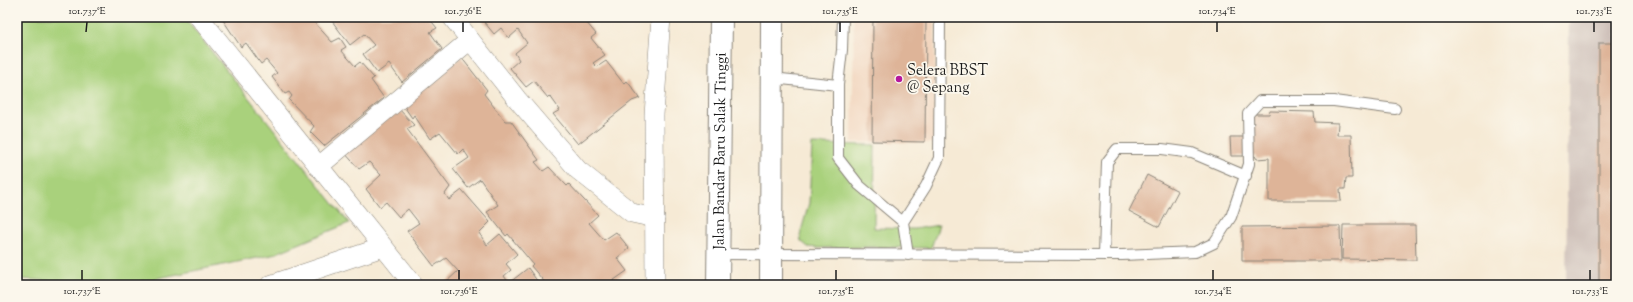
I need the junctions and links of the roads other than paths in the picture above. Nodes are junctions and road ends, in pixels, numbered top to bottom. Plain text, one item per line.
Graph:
1 (199, 17) edge
2 (452, 17) edge
3 (661, 17) edge
4 (721, 17) edge
5 (772, 17) edge
6 (843, 17) edge
7 (940, 17) edge
8 (470, 40) junction
9 (772, 78) junction
10 (838, 85) junction
11 (1395, 109) dead end
12 (318, 167) junction
13 (1246, 176) junction
14 (655, 218) junction
15 (903, 222) junction
16 (383, 247) junction
17 (718, 254) junction
18 (771, 255) junction
19 (908, 255) junction
20 (1104, 255) junction
21 (270, 285) edge
22 (414, 285) edge
23 (655, 285) edge
24 (718, 285) edge
25 (771, 285) edge

1 - 12 street
2 - 8 street
3 - 14 street
4 - 17 main road, Jalan Bandar Baru Salak Tinggi
5 - 9 main road
6 - 10 lane
7 - 15 lane
8 - 12 street
8 - 14 street
9 - 10 lane
9 - 18 main road
10 - 15 lane
11 - 13 lane
12 - 16 street
13 - 20 lane
13 - 20 lane
14 - 23 street
15 - 19 lane
16 - 21 street
16 - 22 street
17 - 18 lane
17 - 24 main road, Jalan Bandar Baru Salak Tinggi
18 - 19 lane
18 - 25 main road
19 - 20 lane

